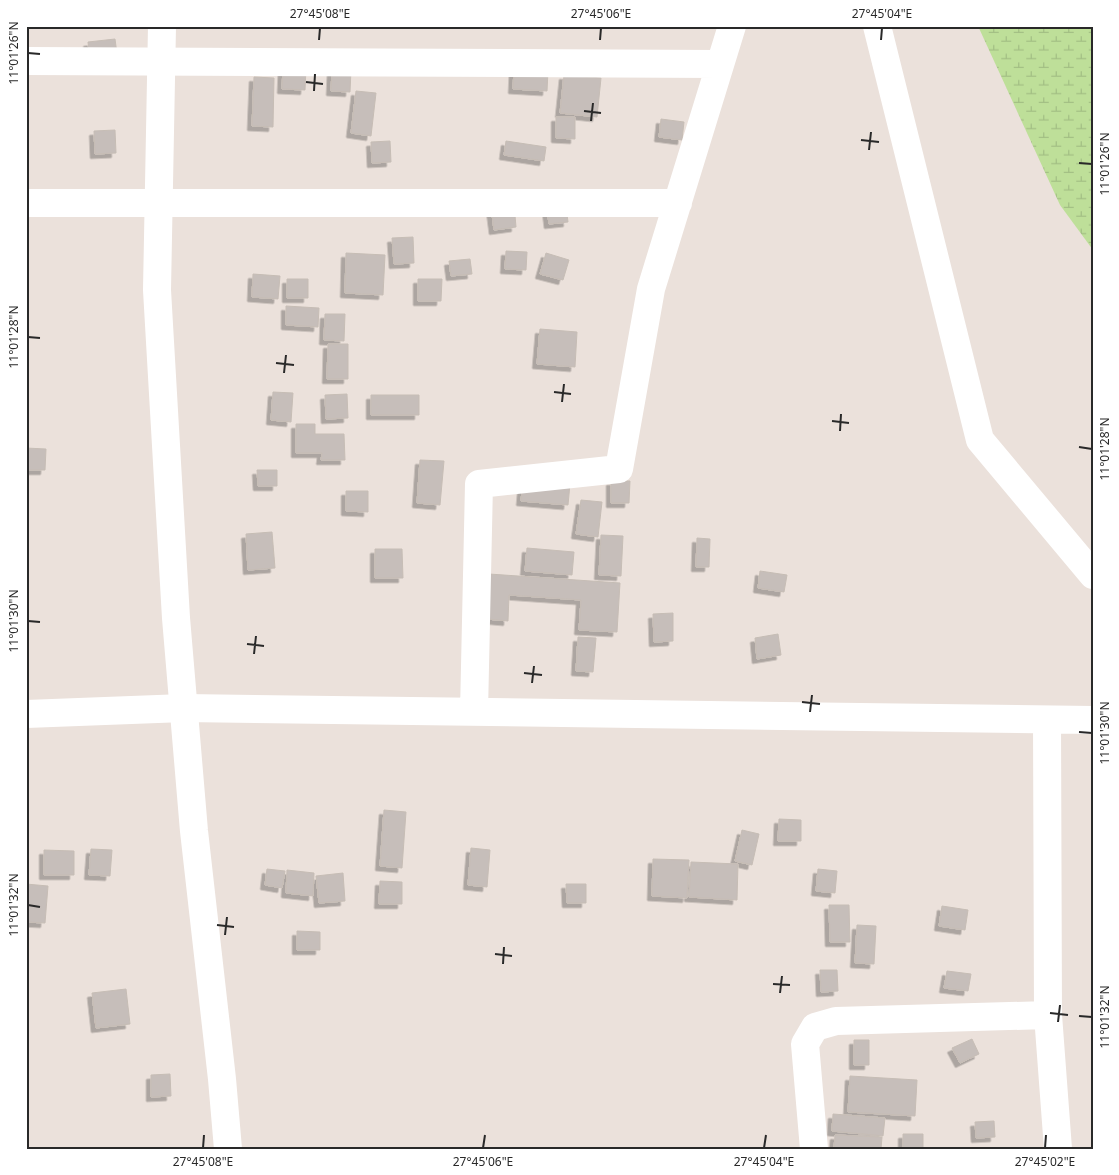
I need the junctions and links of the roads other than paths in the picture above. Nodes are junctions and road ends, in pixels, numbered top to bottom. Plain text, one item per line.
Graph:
1 (162, 26) edge
2 (732, 26) edge
3 (877, 26) edge
4 (26, 61) edge
5 (161, 62) junction
6 (720, 64) junction
7 (26, 203) edge
8 (158, 203) junction
9 (678, 203) junction
10 (1093, 575) edge
11 (184, 708) junction
12 (474, 712) junction
13 (26, 714) edge
14 (1047, 720) junction
15 (1093, 720) edge
16 (1048, 1015) junction
17 (228, 1149) edge
18 (814, 1149) edge
19 (1058, 1149) edge

1 - 5 street
2 - 6 street
3 - 10 street
4 - 5 street
5 - 6 street
5 - 8 street
6 - 9 street
7 - 8 street
8 - 9 street
8 - 11 street
9 - 12 street
11 - 12 street
11 - 13 street
11 - 17 street
12 - 14 street
14 - 15 street
14 - 16 street
16 - 18 street
16 - 19 street

